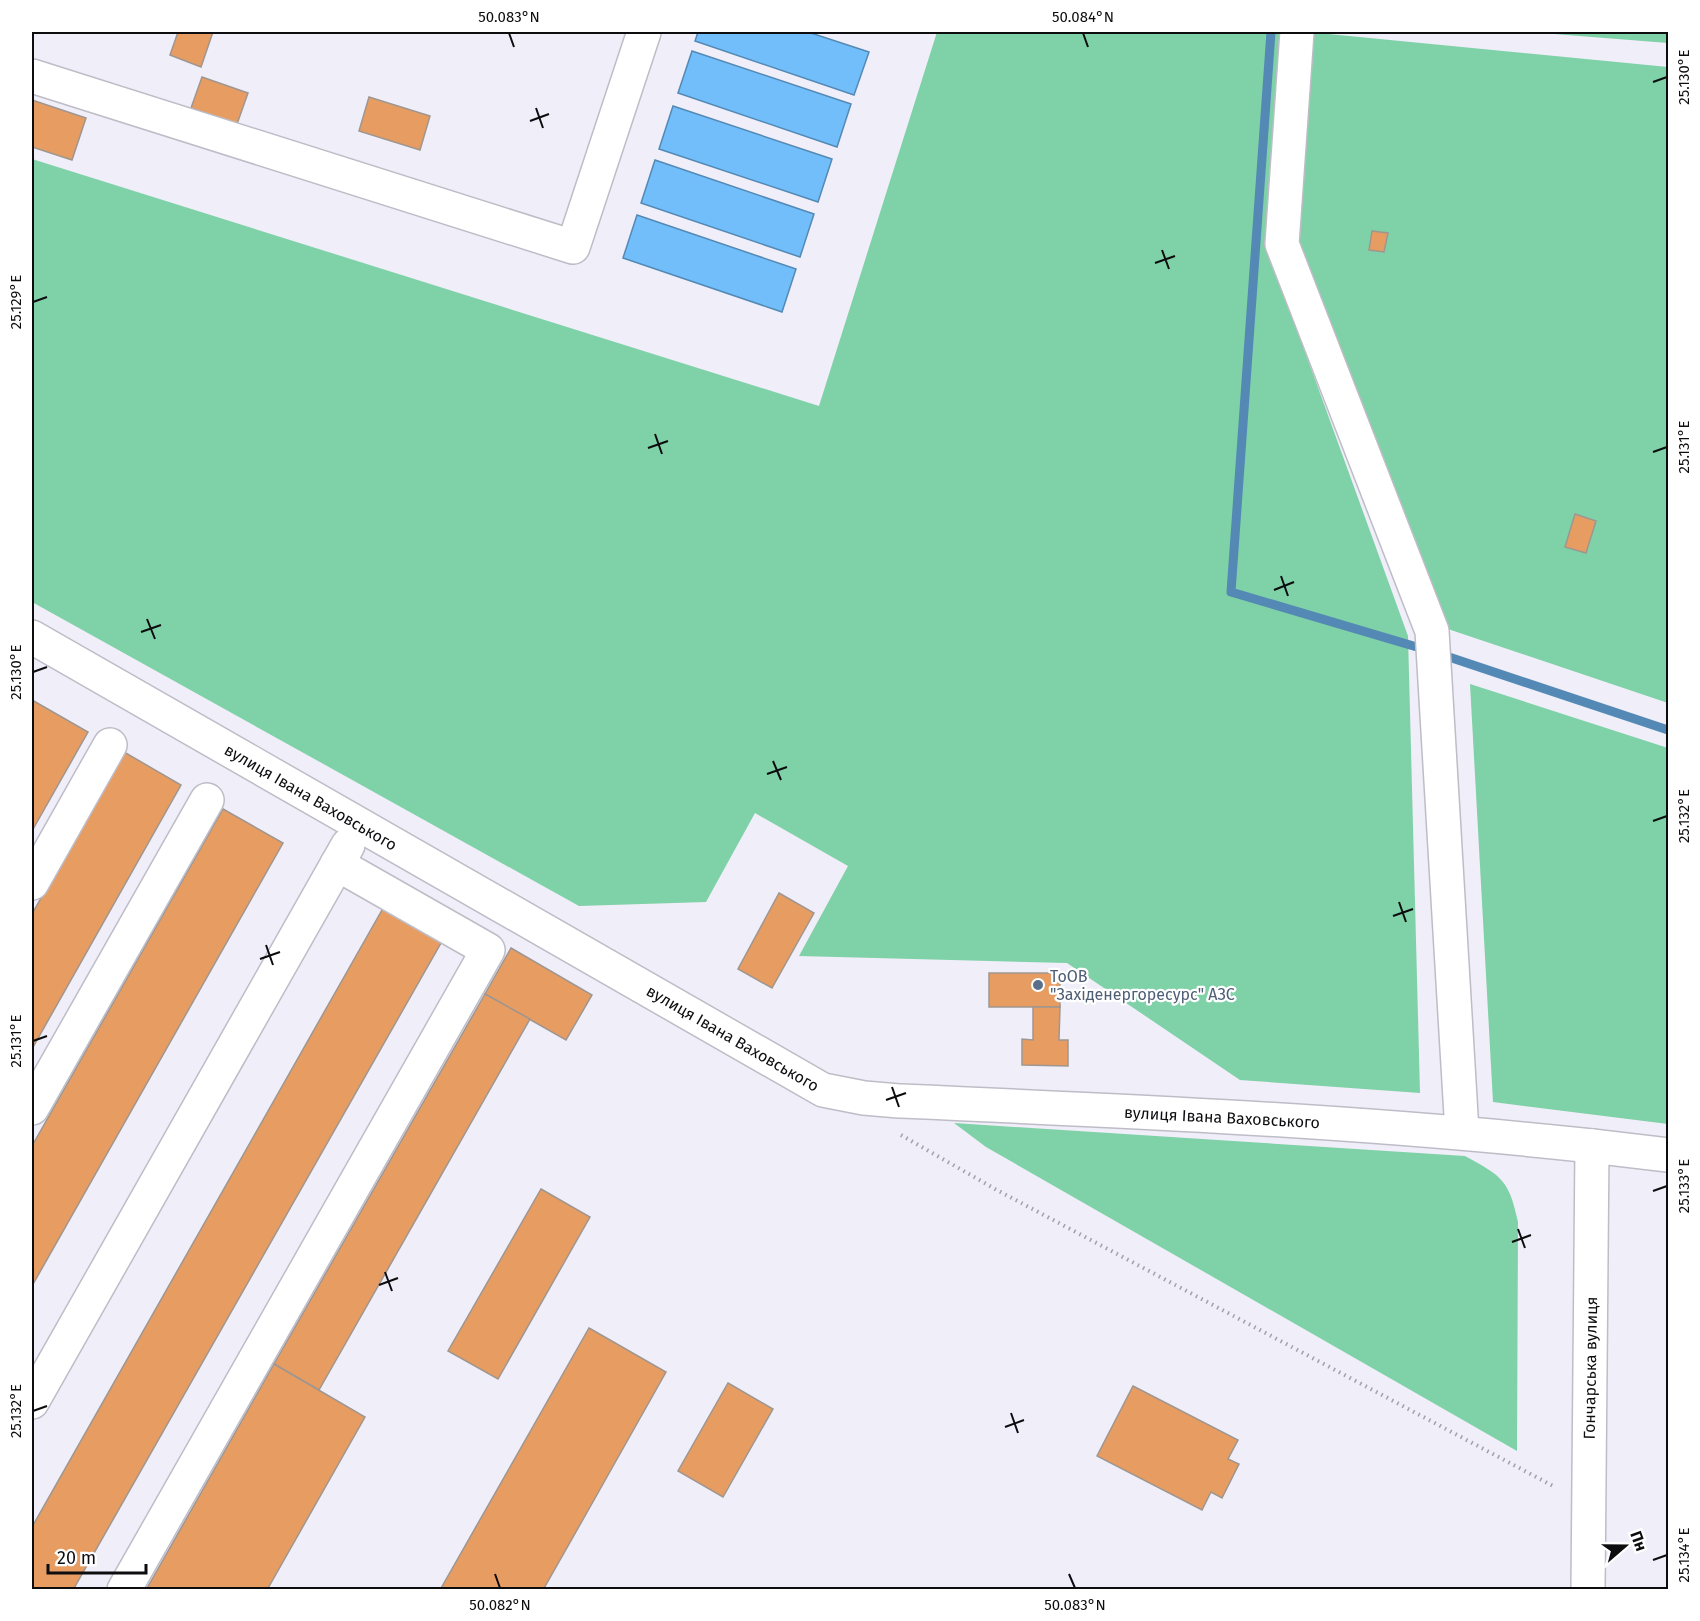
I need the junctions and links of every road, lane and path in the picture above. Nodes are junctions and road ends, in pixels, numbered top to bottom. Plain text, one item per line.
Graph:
1 (644, 32) edge
2 (1297, 32) edge
3 (32, 76) edge
4 (32, 637) edge
5 (110, 745) dead end
6 (207, 800) dead end
7 (359, 825) junction
8 (337, 864) junction
9 (32, 883) edge
10 (32, 1108) edge
11 (894, 1131) dead end
12 (1462, 1132) junction
13 (1592, 1146) junction
14 (1668, 1155) edge
15 (32, 1402) edge
16 (1589, 1505) junction
17 (124, 1590) edge
18 (1588, 1590) edge

1 - 3 street
2 - 12 street
4 - 7 street, вулиця Івана Ваховського
5 - 9 street
6 - 10 street
7 - 8 street
7 - 12 street, вулиця Івана Ваховського
8 - 15 street
8 - 17 street
11 - 16 path
12 - 13 street, вулиця Івана Ваховського
13 - 14 street, вулиця Івана Ваховського
13 - 16 street, Гончарська вулиця
16 - 18 street, Гончарська вулиця

